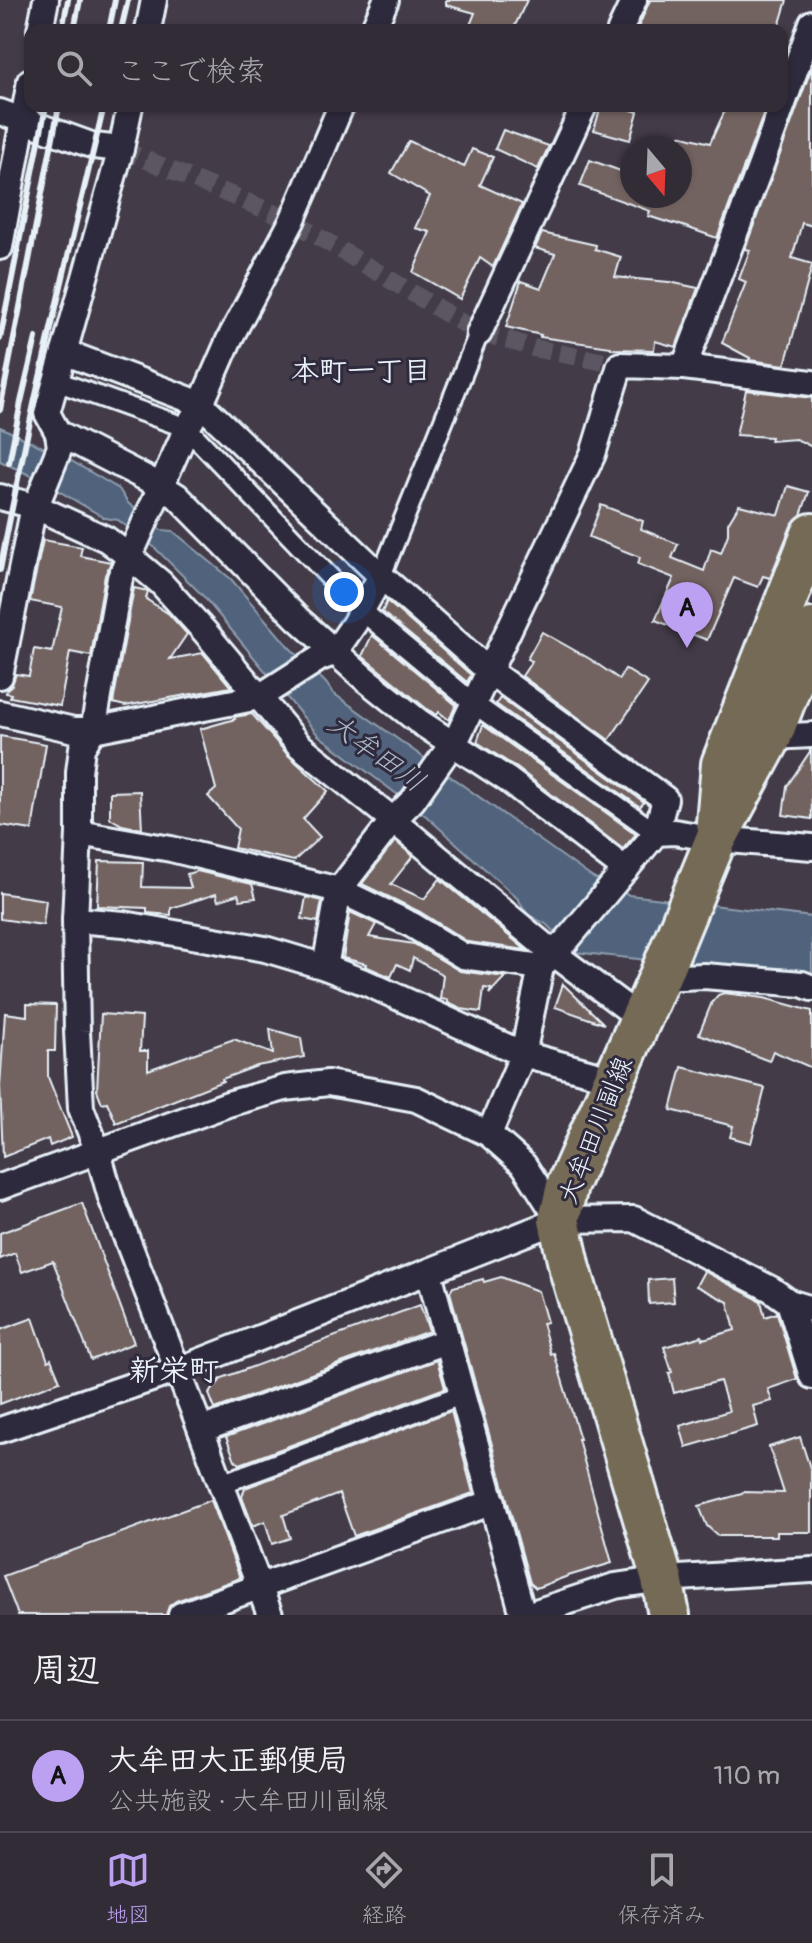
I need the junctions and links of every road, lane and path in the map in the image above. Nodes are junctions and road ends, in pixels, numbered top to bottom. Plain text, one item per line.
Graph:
1 (46, 0) edge
2 (154, 0) edge
3 (386, 0) edge
4 (634, 0) edge
5 (812, 23) edge
6 (41, 24) edge
7 (149, 24) edge
8 (376, 24) edge
9 (623, 24) edge
10 (788, 90) edge
11 (24, 92) edge
12 (129, 112) edge
13 (338, 112) edge
14 (581, 112) edge
15 (780, 112) edge
16 (11, 116) edge
17 (121, 149) junction
18 (0, 247) edge
19 (479, 333) joint
20 (64, 352) junction
21 (684, 367) junction
22 (56, 381) junction
23 (812, 383) edge
24 (201, 404) junction
25 (187, 428) junction
26 (59, 440) junction
27 (160, 491) junction
28 (0, 497) edge
29 (36, 503) junction
30 (812, 534) edge
31 (134, 547) junction
32 (381, 576) junction
33 (361, 610) junction
34 (812, 629) edge
35 (327, 655) junction
36 (489, 671) junction
37 (0, 676) edge
38 (266, 692) junction
39 (473, 703) junction
40 (0, 713) edge
41 (93, 730) junction
42 (812, 735) edge
43 (771, 737) junction
44 (449, 750) junction
45 (393, 820) junction
46 (79, 833) junction
47 (656, 833) junction
48 (716, 839) junction
49 (812, 847) edge
50 (626, 870) junction
51 (339, 890) junction
52 (75, 920) junction
53 (554, 953) junction
54 (325, 967) junction
55 (659, 978) junction
56 (812, 988) edge
57 (641, 1019) junction
58 (523, 1054) junction
59 (614, 1079) junction
60 (489, 1134) junction
61 (98, 1152) junction
62 (0, 1187) edge
63 (559, 1220) junction
64 (429, 1272) junction
65 (801, 1306) edge
66 (447, 1341) junction
67 (178, 1370) junction
68 (812, 1376) edge
69 (461, 1395) junction
70 (0, 1430) edge
71 (201, 1430) junction
72 (221, 1484) junction
73 (493, 1502) junction
74 (812, 1570) edge
75 (259, 1586) junction
76 (666, 1597) edge
77 (181, 1615) edge
78 (270, 1615) edge
79 (525, 1615) edge

1 - 6 street
2 - 7 street
3 - 8 street
4 - 9 street
5 - 10 street
11 - 16 street
12 - 17 street
13 - 24 street
14 - 19 street
15 - 21 street
16 - 17 street
16 - 18 street
17 - 20 street
19 - 32 street
20 - 22 street
20 - 24 street
21 - 23 street
21 - 36 street
22 - 25 street
22 - 26 street
24 - 25 street
24 - 32 street
25 - 27 street
25 - 33 street
26 - 27 street
26 - 29 street
27 - 31 street
27 - 35 street
28 - 29 street
29 - 31 street
29 - 37 street
30 - 48 main road, 大牟田川副線
31 - 38 street
31 - 41 street
32 - 33 street
32 - 36 street
33 - 35 street
33 - 39 street
34 - 43 main road, 大牟田川副線
35 - 38 street
35 - 44 street
36 - 39 street
36 - 47 street
38 - 41 street
38 - 45 street
39 - 44 street
39 - 47 street
40 - 41 street
41 - 46 street
42 - 43 street
43 - 48 main road, 大牟田川副線
44 - 45 street
44 - 50 street
45 - 51 street
45 - 53 street
46 - 51 street
46 - 52 street
47 - 48 street
47 - 50 street
48 - 49 street
48 - 55 main road, 大牟田川副線
50 - 53 street
51 - 53 street
51 - 54 street
52 - 54 street
52 - 61 street
53 - 57 street
53 - 58 street
54 - 58 street
55 - 56 street
55 - 57 main road, 大牟田川副線
57 - 59 main road, 大牟田川副線
58 - 59 street
58 - 60 street
59 - 63 main road, 大牟田川副線
60 - 61 street
60 - 63 street
61 - 62 street
61 - 67 street
63 - 64 street
63 - 65 street
63 - 76 main road, 大牟田川副線
64 - 66 street
64 - 67 street
65 - 68 street
66 - 69 street
66 - 71 street
67 - 70 street
67 - 71 street
69 - 72 street
69 - 73 street
71 - 72 street
72 - 75 street
73 - 75 street
73 - 79 street
74 - 76 street
75 - 77 street
75 - 78 street
76 - 79 street

